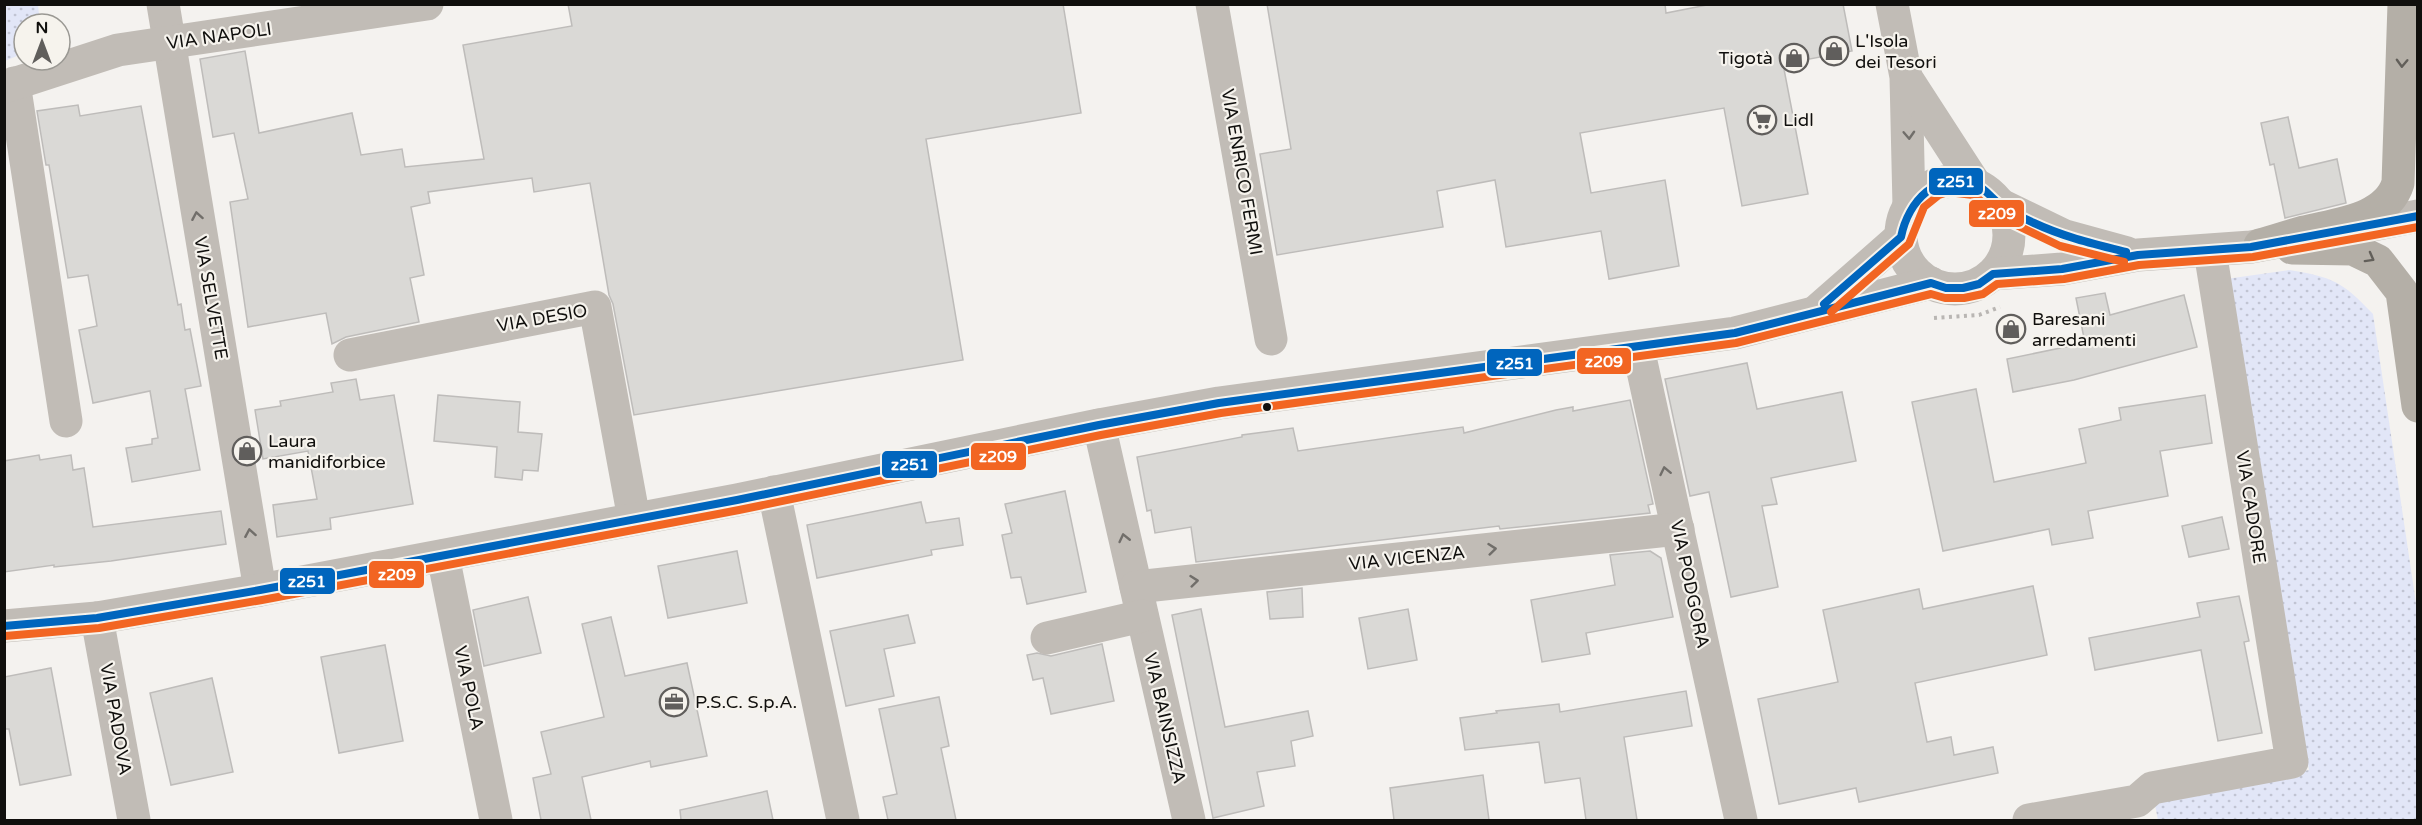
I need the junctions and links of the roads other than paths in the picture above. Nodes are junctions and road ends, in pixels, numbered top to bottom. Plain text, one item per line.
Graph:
1 (163, 4) edge
2 (427, 4) edge
3 (1212, 4) edge
4 (1892, 4) edge
5 (2404, 4) edge
6 (168, 43) junction
7 (1906, 77) junction
8 (9, 85) edge
9 (1975, 184) junction
10 (2001, 205) junction
11 (2418, 216) edge
12 (1905, 222) junction
13 (2255, 246) junction
14 (2210, 251) junction
15 (2138, 255) junction
16 (1993, 274) junction
17 (1931, 283) junction
18 (1813, 314) junction
19 (1271, 339) dead end
20 (1638, 348) junction
21 (350, 355) dead end
22 (2418, 406) edge
23 (66, 421) dead end
24 (1099, 425) junction
25 (774, 492) junction
26 (634, 519) junction
27 (1678, 529) junction
28 (443, 556) junction
29 (260, 591) junction
30 (1139, 602) junction
31 (97, 618) junction
32 (4, 626) edge
33 (1047, 638) dead end
34 (134, 820) edge
35 (496, 820) edge
36 (843, 820) edge
37 (1189, 820) edge
38 (1741, 820) edge
39 (2029, 820) edge

1 - 6 street, VIA SELVETTE
2 - 6 street, VIA NAPOLI
3 - 19 street, VIA ENRICO FERMI
4 - 7 street
5 -> 13 highway
6 - 8 street, VIA NAPOLI
29 -> 6 street, VIA SELVETTE
7 - 9 street
7 -> 12 street
8 - 23 street, VIA NAPOLI
9 - 10 street
9 - 12 street
10 - 15 street
10 - 16 street
11 - 13 street
12 - 17 street
12 - 18 street
13 - 14 street
13 -> 22 highway
14 - 15 street
14 - 39 street, VIA CADORE
15 - 16 street
16 - 17 street
17 - 18 street
18 - 20 street
20 - 24 street
27 -> 20 street, VIA PODGORA
21 - 26 street, VIA DESIO
24 - 25 street
30 -> 24 street, VIA BAINSIZZA
25 - 26 street
25 - 36 street
26 - 28 street
30 -> 27 street, VIA VICENZA
27 - 38 street, VIA PODGORA
28 - 29 street
28 - 35 street, VIA POLA
29 - 31 street
30 - 33 street
30 - 37 street, VIA BAINSIZZA
31 - 32 street
31 - 34 street, VIA PADOVA

